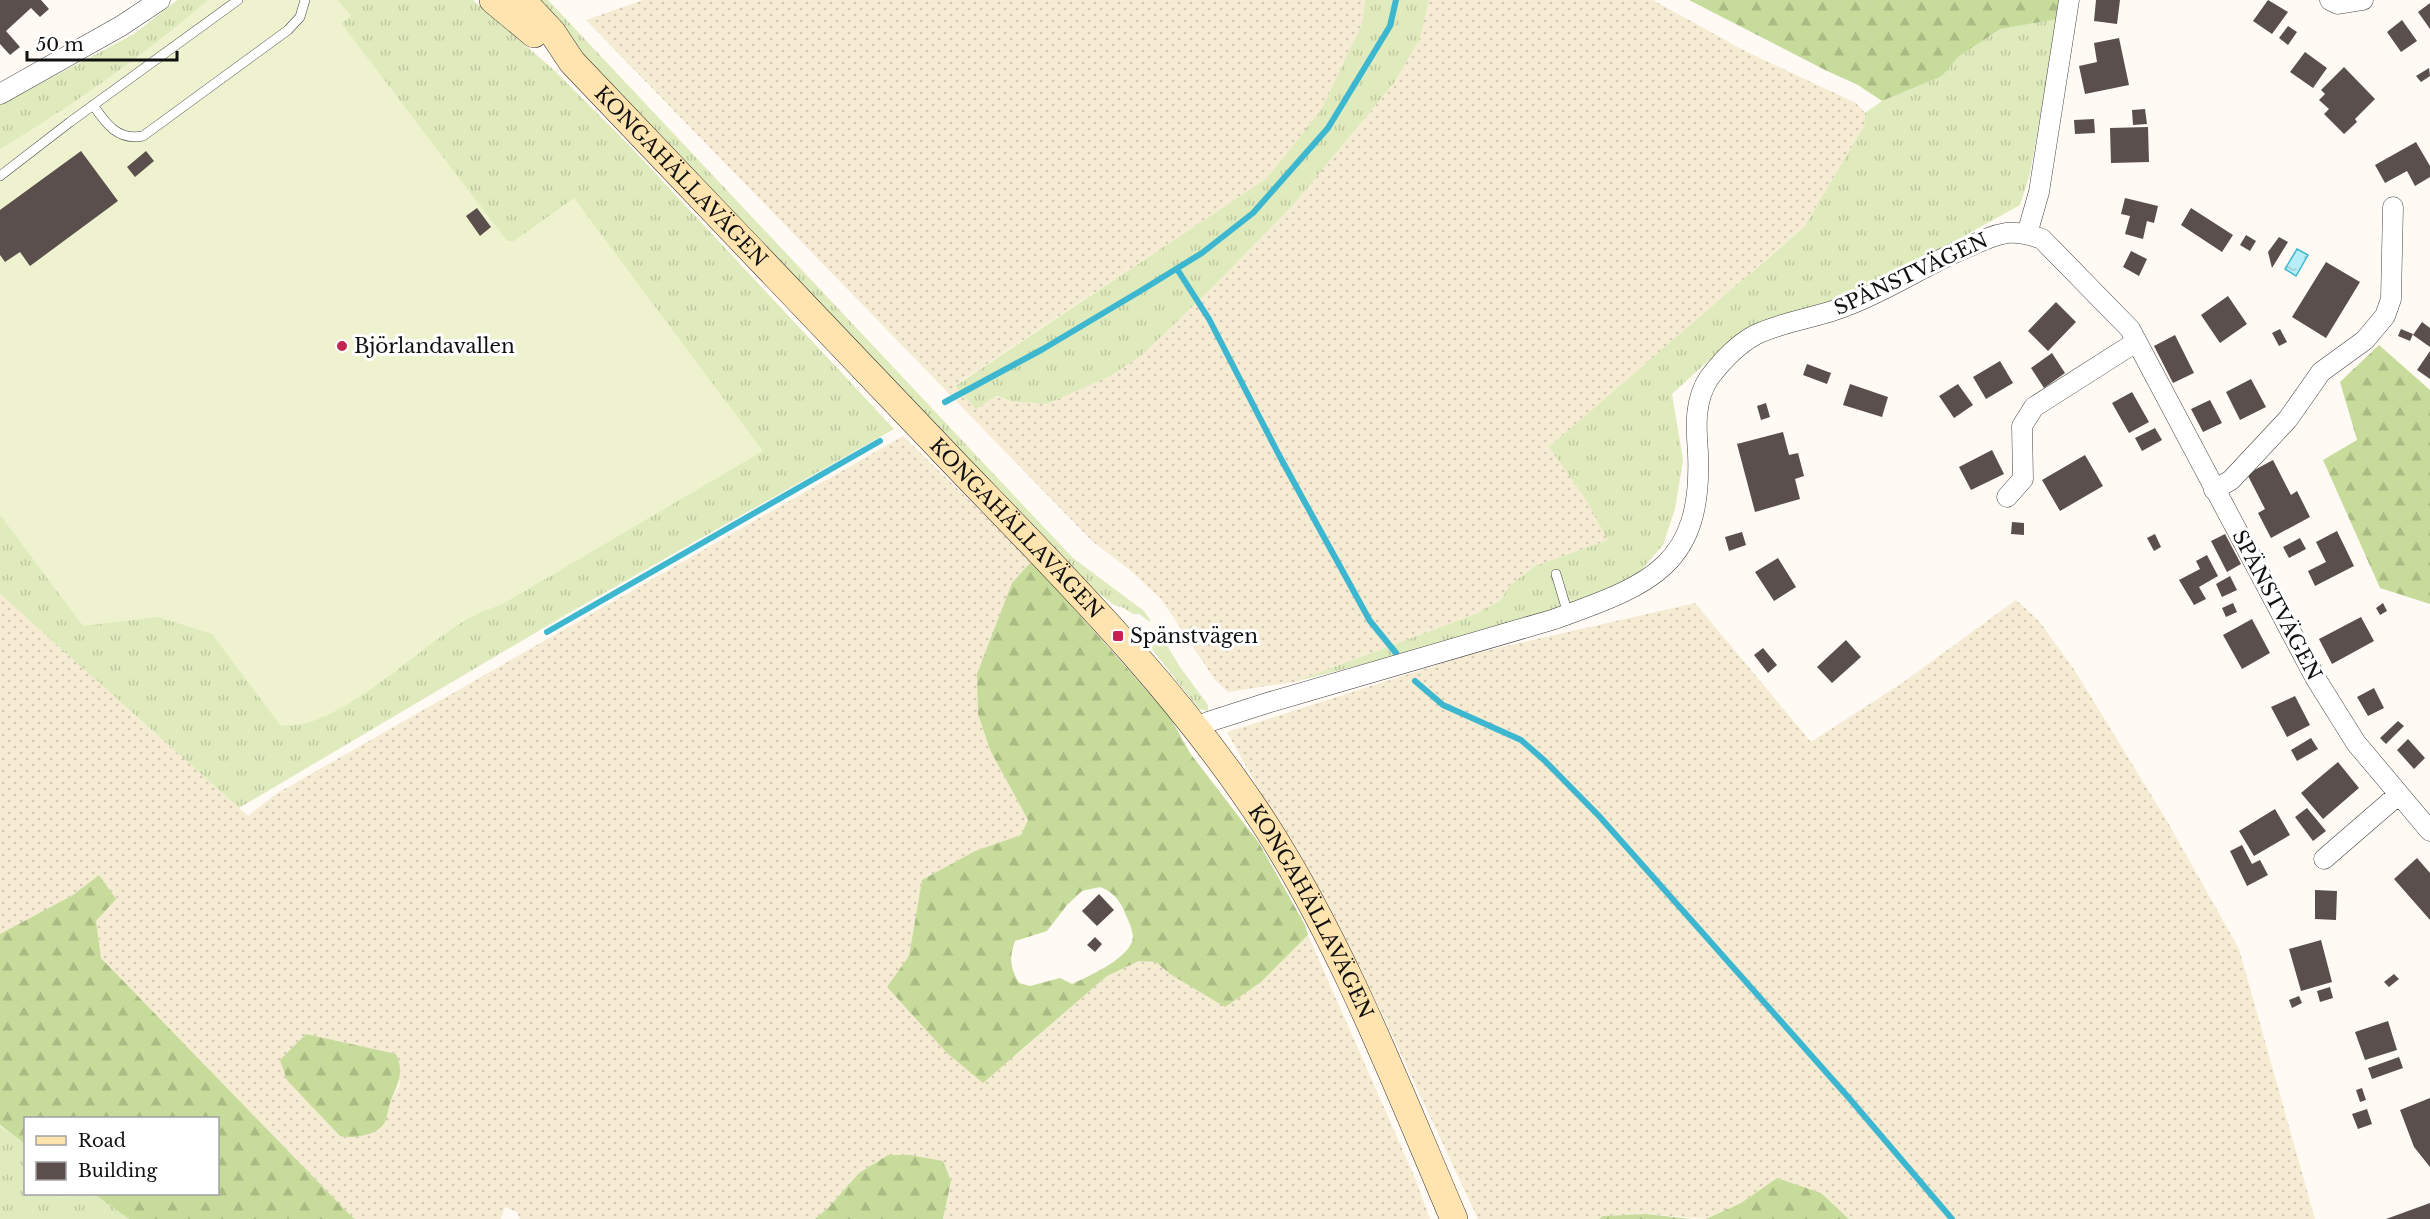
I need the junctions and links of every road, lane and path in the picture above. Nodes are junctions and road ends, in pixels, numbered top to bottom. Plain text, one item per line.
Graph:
1 (160, 0) edge
2 (238, 0) edge
3 (305, 0) edge
4 (494, 0) edge
5 (522, 0) edge
6 (2069, 0) edge
7 (2330, 0) edge
8 (2363, 0) edge
9 (572, 62) junction
10 (0, 94) edge
11 (93, 105) junction
12 (0, 177) edge
13 (2393, 207) dead end
14 (2027, 234) junction
15 (2136, 342) junction
16 (2214, 490) junction
17 (2007, 497) dead end
18 (1556, 574) dead end
19 (1569, 614) junction
20 (1197, 729) junction
21 (2398, 795) junction
22 (2430, 831) edge
23 (2324, 860) dead end
24 (1454, 1219) edge

1 - 10 street
2 - 11 lane
3 - 11 lane
4 - 9 street, KONGAHÄLLAVÄGEN
5 - 9 street, KONGAHÄLLAVÄGEN
6 - 14 street
7 - 8 street
9 - 20 street, KONGAHÄLLAVÄGEN
11 - 12 lane
13 - 16 street
14 - 15 street, SPÄNSTVÄGEN
14 - 19 street, SPÄNSTVÄGEN
15 - 16 street, SPÄNSTVÄGEN
15 - 17 street
16 - 21 street, SPÄNSTVÄGEN
18 - 19 lane
19 - 20 street, SPÄNSTVÄGEN
20 - 24 street, KONGAHÄLLAVÄGEN
21 - 22 street, SPÄNSTVÄGEN
21 - 23 street

